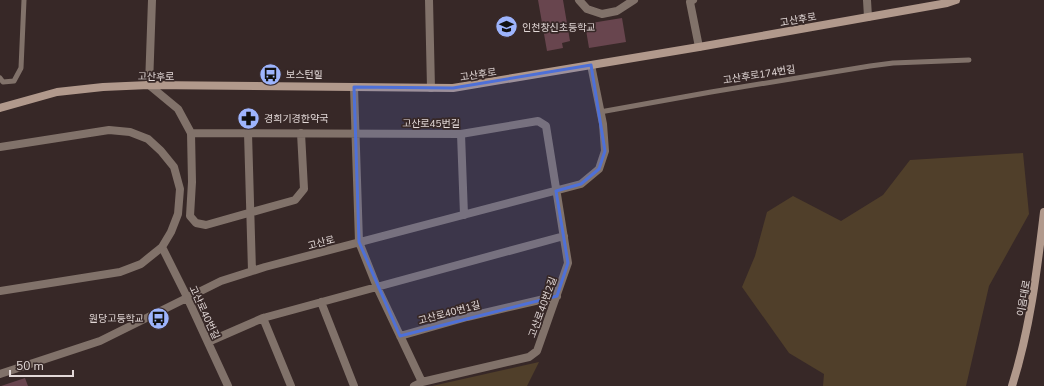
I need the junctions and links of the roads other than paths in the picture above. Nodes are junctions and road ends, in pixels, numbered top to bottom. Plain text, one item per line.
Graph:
1 (24, 0) edge
2 (152, 0) edge
3 (429, 0) edge
4 (579, 0) edge
5 (634, 0) edge
6 (867, 0) edge
7 (956, 0) edge
8 (690, 1) edge
9 (868, 17) junction
10 (699, 47) junction
11 (969, 60) dead end
12 (591, 65) junction
13 (0, 78) edge
14 (149, 85) junction
15 (354, 87) junction
16 (432, 88) junction
17 (0, 108) edge
18 (600, 112) junction
19 (191, 133) junction
20 (248, 133) junction
21 (301, 133) junction
22 (355, 133) junction
23 (460, 134) junction
24 (0, 147) edge
25 (556, 191) junction
26 (251, 212) junction
27 (1044, 212) edge
28 (464, 215) junction
29 (564, 236) junction
30 (358, 242) junction
31 (162, 247) junction
32 (252, 271) junction
33 (377, 287) junction
34 (0, 291) edge
35 (557, 296) junction
36 (188, 297) junction
37 (321, 302) junction
38 (263, 318) junction
39 (400, 336) junction
40 (208, 342) junction
41 (0, 374) edge
42 (422, 382) junction
43 (228, 386) edge
44 (291, 386) edge
45 (354, 386) edge
46 (414, 386) edge
47 (1012, 386) edge

1 - 13 lane
2 - 14 street
3 - 16 street
4 - 5 street
6 - 9 street
7 - 9 main road, 고산후로
8 - 10 street
9 - 10 main road, 고산후로
10 - 12 main road, 고산후로
11 - 18 lane, 고산후로174번길
12 - 16 main road, 고산후로
12 - 18 street
14 - 15 main road, 고산후로
14 - 17 main road, 고산후로
14 - 19 street
15 - 16 main road, 고산후로
15 - 22 street
18 - 25 street, 고산로
19 - 20 street, 고산로45번길
19 - 26 street
20 - 21 street, 고산로45번길
20 - 26 street
21 - 22 street, 고산로45번길
21 - 26 street
22 - 23 street, 고산로45번길
22 - 30 street
23 - 25 street, 고산로45번길
23 - 28 street
24 - 31 street
25 - 28 street, 고산로
25 - 29 street, 고산로40번2길
26 - 32 street
27 - 47 main road, 이음대로
28 - 30 street, 고산로
29 - 33 street
29 - 35 street, 고산로40번2길
30 - 32 street, 고산로
30 - 33 street
31 - 34 street
31 - 36 street, 고산로40번길
32 - 36 street, 고산로
33 - 37 street
33 - 39 street
35 - 39 street, 고산로40번1길
35 - 42 street, 고산로40번2길
36 - 40 street, 고산로40번길
36 - 41 street, 고산로
37 - 38 street
37 - 45 street
38 - 40 street
38 - 44 street
39 - 42 street
40 - 43 street, 고산로40번길
42 - 46 street, 고산로40번2길

